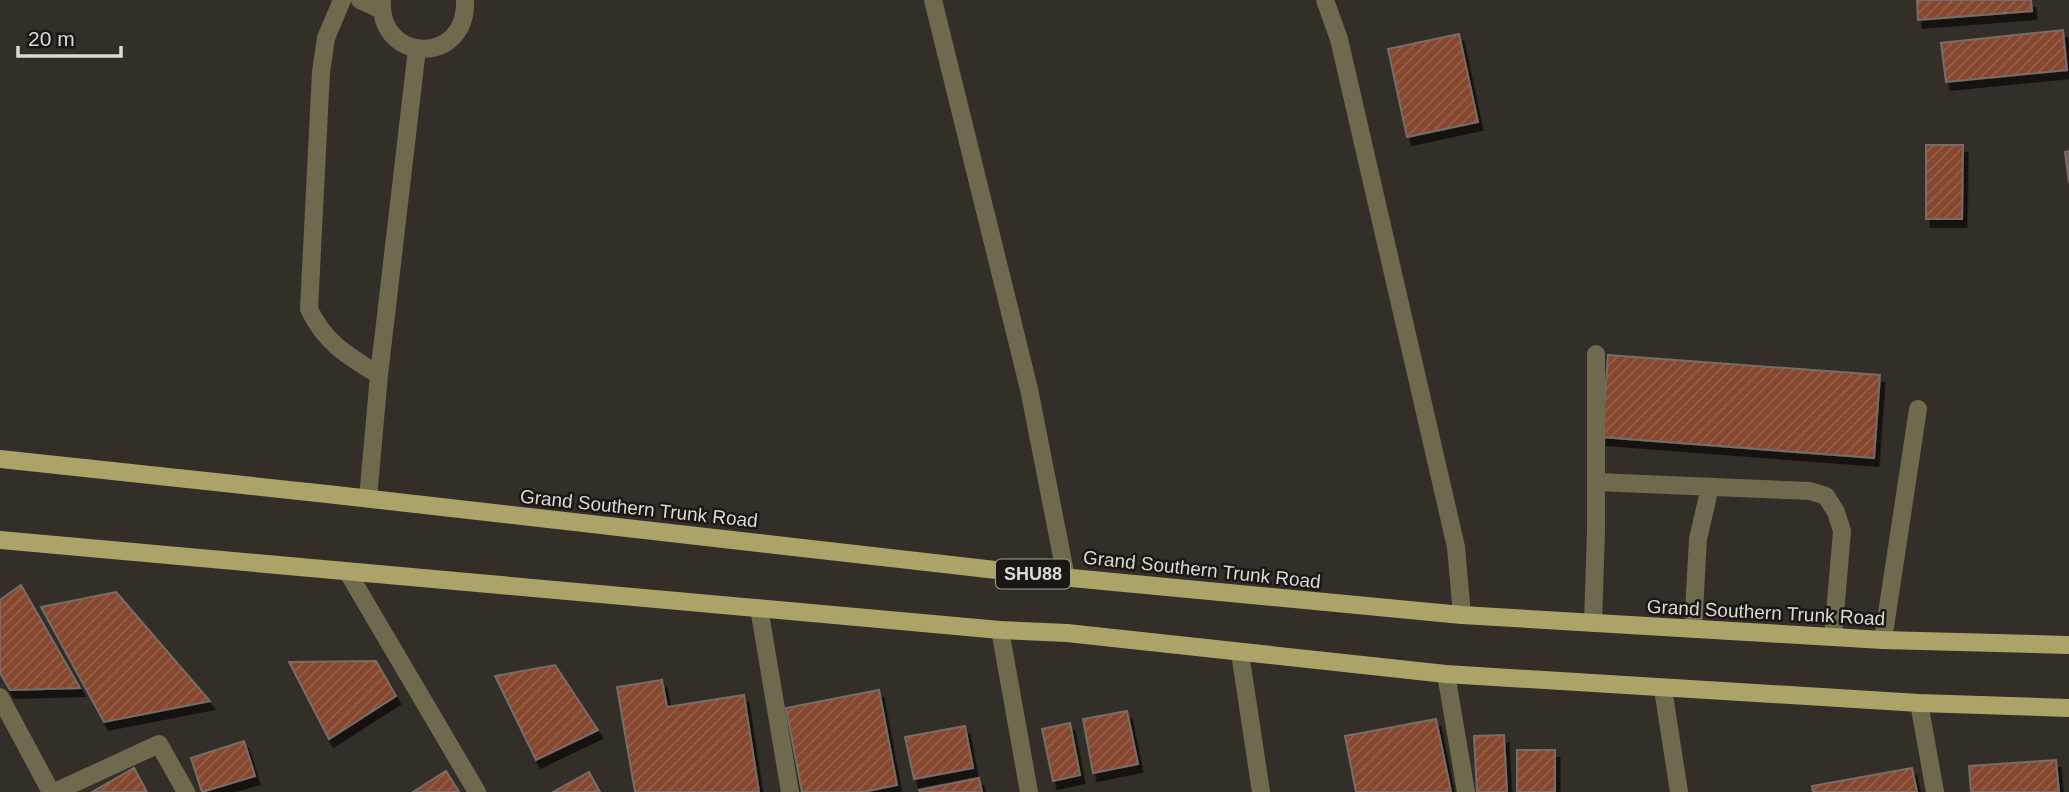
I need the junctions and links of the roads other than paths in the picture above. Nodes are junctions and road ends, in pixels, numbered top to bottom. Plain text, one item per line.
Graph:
1 (342, 0) edge
2 (360, 0) edge
3 (466, 0) edge
4 (933, 0) edge
5 (1325, 0) edge
6 (382, 5) edge
7 (417, 49) junction
8 (1596, 354) dead end
9 (379, 375) junction
10 (1918, 409) dead end
11 (0, 459) edge
12 (1597, 482) junction
13 (1710, 487) junction
14 (368, 498) junction
15 (0, 540) edge
16 (347, 571) junction
17 (1066, 577) junction
18 (759, 608) junction
19 (1462, 615) junction
20 (1593, 623) junction
21 (1693, 629) junction
22 (1000, 630) junction
23 (1833, 637) junction
24 (1883, 640) junction
25 (2069, 645) edge
26 (1240, 653) junction
27 (1446, 674) junction
28 (1662, 689) junction
29 (0, 697) edge
30 (1919, 704) junction
31 (2069, 708) edge
32 (53, 792) edge
33 (186, 792) edge
34 (477, 792) edge
35 (790, 792) edge
36 (1029, 792) edge
37 (1261, 792) edge
38 (1466, 792) edge
39 (1679, 792) edge
40 (1935, 792) edge

1 - 9 street
2 - 6 street
3 - 7 street
4 - 17 street
5 - 19 street
6 - 7 street
7 - 9 street
8 - 12 street
9 - 14 street
10 - 24 street
11 - 14 main road, Grand Southern Trunk Road / SHU88
12 - 13 street
12 - 20 street
13 - 21 street
13 - 23 street
14 - 17 main road, Grand Southern Trunk Road / SHU88
15 - 16 main road
16 - 18 main road
16 - 34 street
17 - 19 main road, Grand Southern Trunk Road / SHU88
18 - 22 main road
18 - 35 street
19 - 20 main road, Grand Southern Trunk Road / SHU88
20 - 21 main road, Grand Southern Trunk Road / SHU88
21 - 23 main road, Grand Southern Trunk Road / SHU88
22 - 26 main road
22 - 36 street
23 - 24 main road, Grand Southern Trunk Road / SHU88
24 - 25 main road, Grand Southern Trunk Road / SHU88
26 - 27 main road
26 - 37 street
27 - 28 main road
27 - 38 street
28 - 30 main road
28 - 39 street
29 - 32 street
30 - 31 main road
30 - 40 street
32 - 33 street

